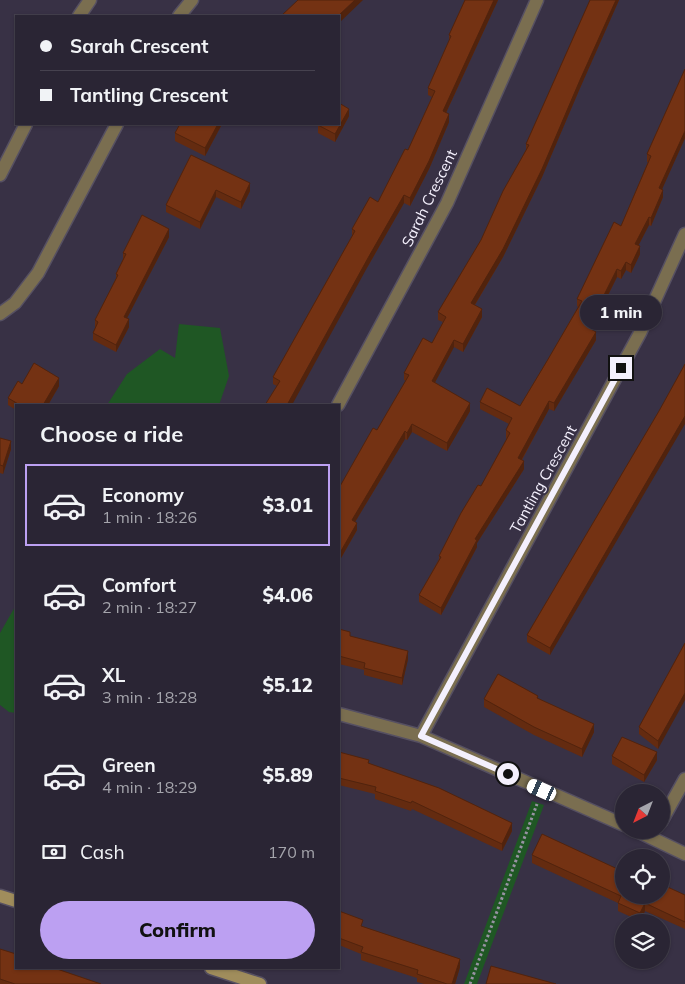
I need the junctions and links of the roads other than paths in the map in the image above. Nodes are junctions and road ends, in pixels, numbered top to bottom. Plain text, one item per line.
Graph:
1 (90, 0) edge
2 (192, 0) edge
3 (536, 0) edge
4 (81, 15) edge
5 (180, 15) edge
6 (25, 125) edge
7 (116, 125) edge
8 (0, 175) edge
9 (685, 234) edge
10 (0, 314) edge
11 (339, 404) edge
12 (340, 714) edge
13 (421, 736) junction
14 (685, 778) edge
15 (670, 806) edge
16 (615, 821) edge
17 (662, 839) edge
18 (685, 854) edge
19 (0, 896) edge
20 (15, 901) edge
21 (214, 969) edge
22 (260, 984) edge

1 - 4 street
2 - 5 street
3 - 11 street, Sarah Crescent
6 - 8 street
7 - 10 street
9 - 13 street, Tantling Crescent
12 - 13 street
13 - 16 street
14 - 15 street
17 - 18 street
19 - 20 street
21 - 22 street

